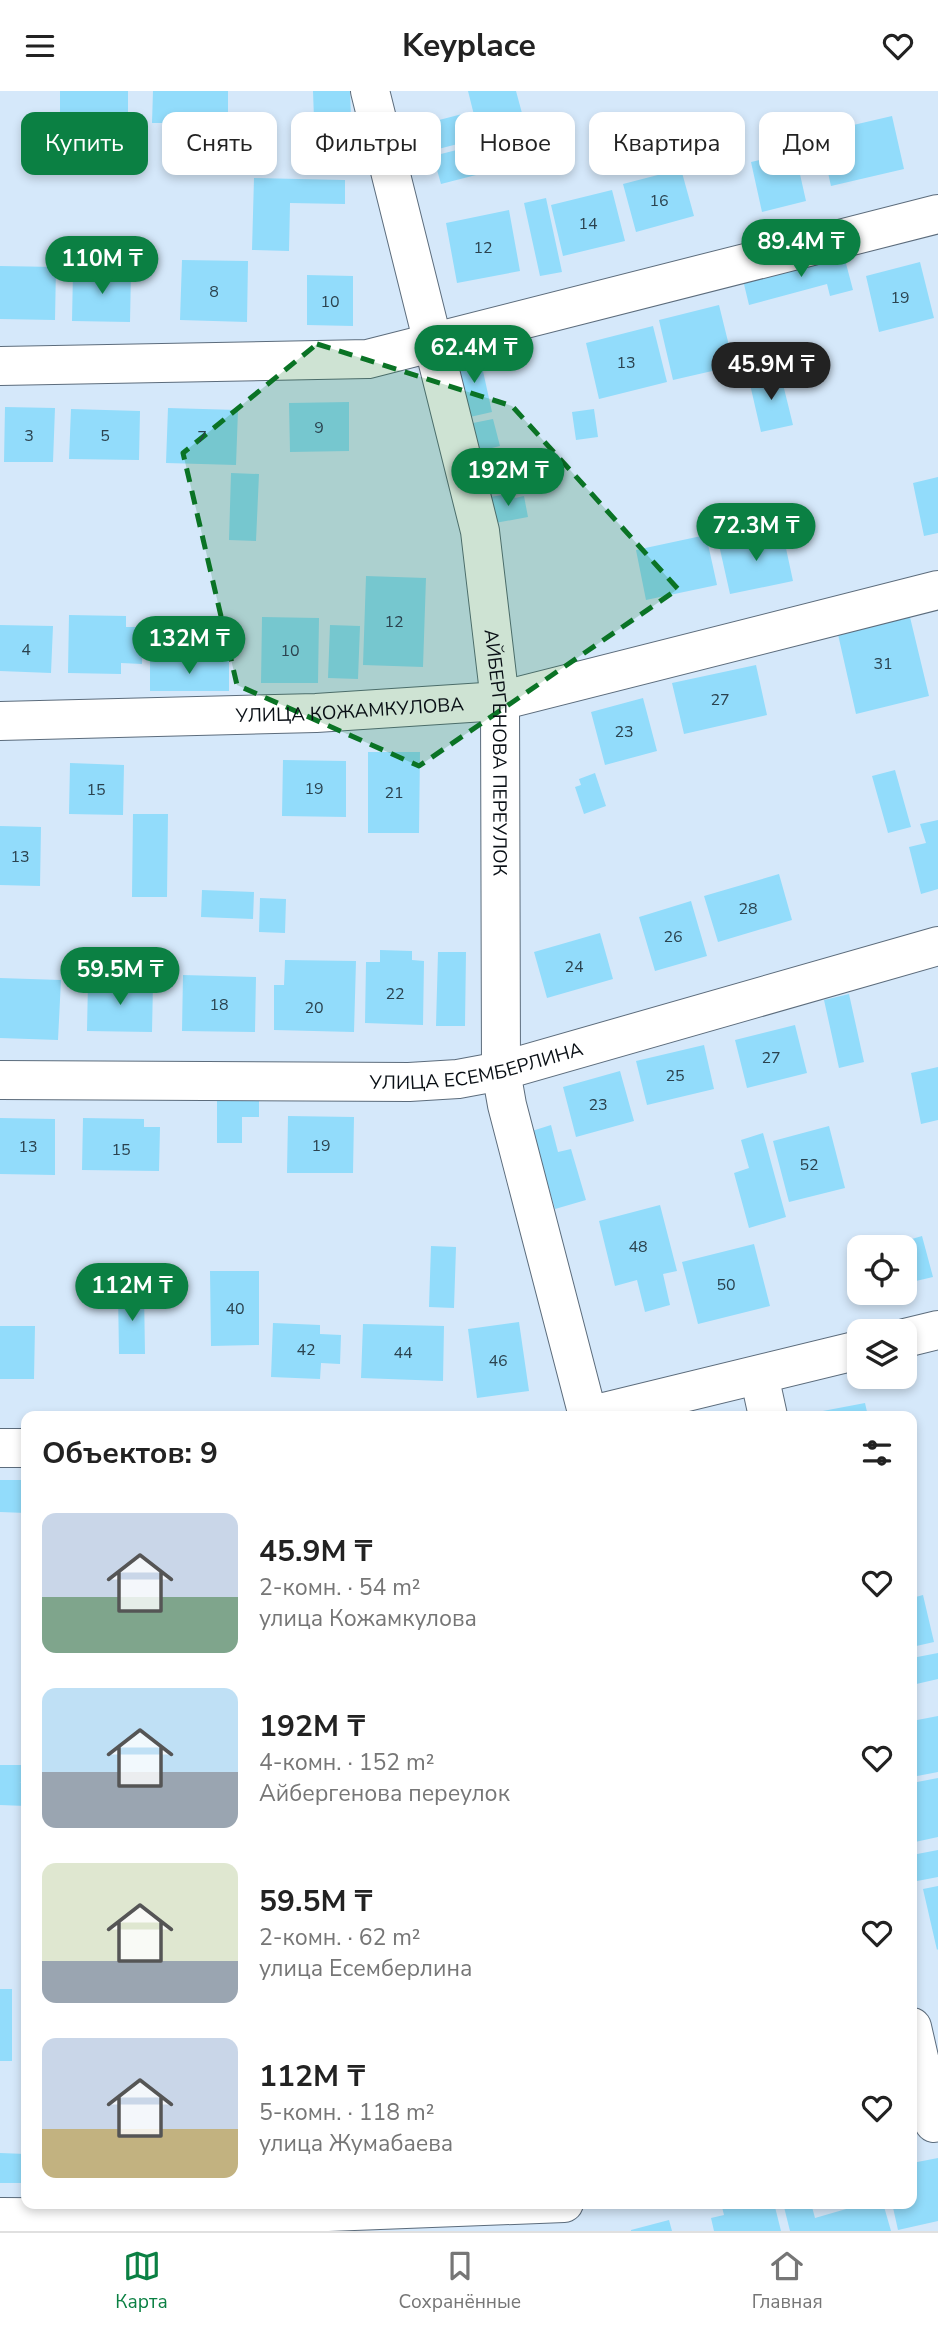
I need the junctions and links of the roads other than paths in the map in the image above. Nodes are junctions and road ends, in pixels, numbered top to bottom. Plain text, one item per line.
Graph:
1 (369, 91) edge
2 (938, 214) edge
3 (432, 345) junction
4 (0, 366) edge
5 (938, 590) edge
6 (500, 701) junction
7 (0, 721) edge
8 (938, 946) edge
9 (502, 1071) junction
10 (0, 1080) edge
11 (938, 1330) edge
12 (917, 1335) edge
13 (847, 1352) edge
14 (759, 1375) junction
15 (587, 1411) edge
16 (609, 1411) edge
17 (767, 1411) edge
18 (0, 1448) edge
19 (21, 1448) edge
20 (917, 2057) edge
21 (928, 2124) edge
22 (269, 2209) edge
23 (564, 2209) edge
24 (171, 2211) edge
25 (0, 2217) edge
26 (567, 2231) edge

1 - 3 street, АЙБЕРГЕНОВА ПЕРЕУЛОК
2 - 3 street
3 - 4 street
3 - 6 street, АЙБЕРГЕНОВА ПЕРЕУЛОК
5 - 6 street, УЛИЦА КОЖАМКУЛОВА
6 - 7 street, УЛИЦА КОЖАМКУЛОВА
6 - 9 street, АЙБЕРГЕНОВА ПЕРЕУЛОК
8 - 9 street, УЛИЦА ЕСЕМБЕРЛИНА
9 - 10 street, УЛИЦА ЕСЕМБЕРЛИНА
9 - 15 street, АЙБЕРГЕНОВА ПЕРЕУЛОК
11 - 12 street
13 - 14 street
14 - 16 street
14 - 17 street
18 - 19 street
20 - 21 street
22 - 24 street
23 - 26 street
24 - 25 street

